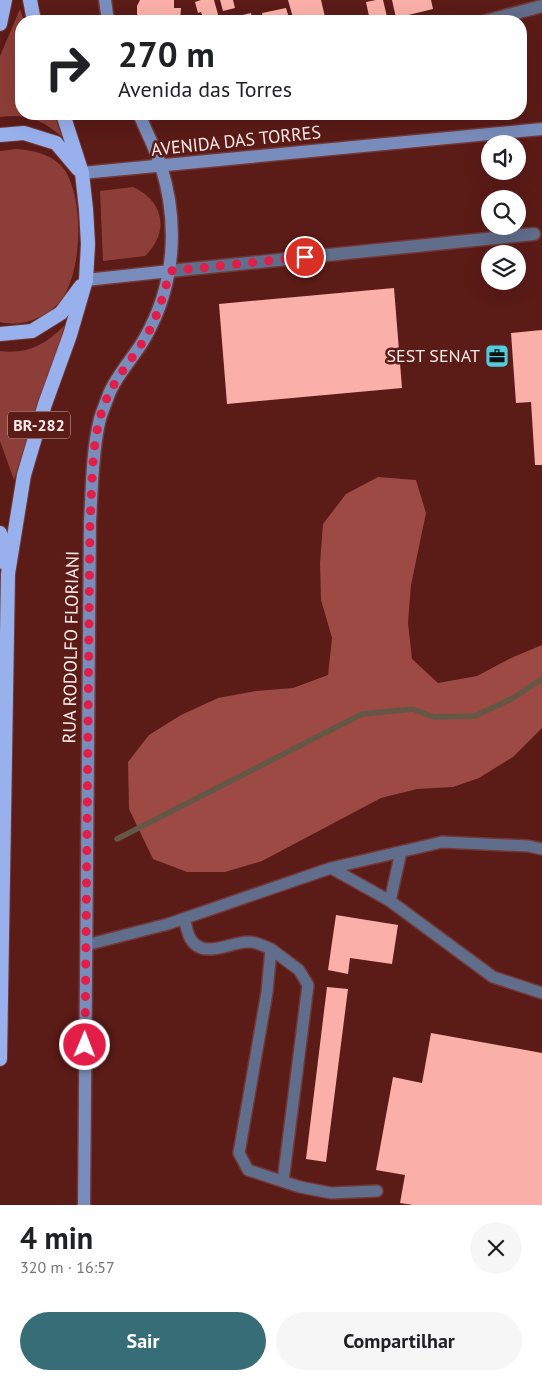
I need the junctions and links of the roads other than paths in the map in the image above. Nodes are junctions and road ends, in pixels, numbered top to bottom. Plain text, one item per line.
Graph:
1 (5, 0) edge
2 (30, 0) edge
3 (105, 0) edge
4 (542, 6) edge
5 (33, 15) edge
6 (107, 15) edge
7 (508, 15) edge
8 (0, 24) edge
9 (65, 120) edge
10 (142, 120) edge
11 (542, 129) edge
12 (0, 135) edge
13 (161, 166) junction
14 (82, 173) junction
15 (534, 234) dead end
16 (170, 271) junction
17 (86, 280) junction
18 (0, 334) edge
19 (0, 533) edge
20 (8, 574) junction
21 (542, 848) edge
22 (401, 852) junction
23 (331, 868) junction
24 (390, 900) junction
25 (184, 919) junction
26 (86, 945) junction
27 (271, 949) junction
28 (542, 993) edge
29 (0, 1060) edge
30 (283, 1181) junction
31 (377, 1191) dead end
32 (84, 1205) edge

1 - 8 highway
2 - 5 highway
3 - 6 main road
4 - 7 street
9 - 14 highway, BR-282
10 - 13 main road, RUA RODOLFO FLORIANI
11 - 13 main road, AVENIDA DAS TORRES
12 - 14 highway
13 - 14 main road, AVENIDA DAS TORRES
13 - 16 main road, RUA RODOLFO FLORIANI
14 - 17 highway, BR-282
15 - 16 street
16 - 17 main road
16 - 26 main road, RUA RODOLFO FLORIANI
17 - 18 highway
17 - 20 highway, BR-282
19 - 20 highway, BR-282
20 - 29 highway, BR-282
21 - 22 lane
22 - 23 lane
22 - 24 lane
23 - 24 lane
23 - 25 lane
24 - 28 lane
25 - 26 lane
25 - 27 lane
26 - 32 main road, RUA RODOLFO FLORIANI
27 - 30 lane
27 - 30 lane
30 - 31 lane

